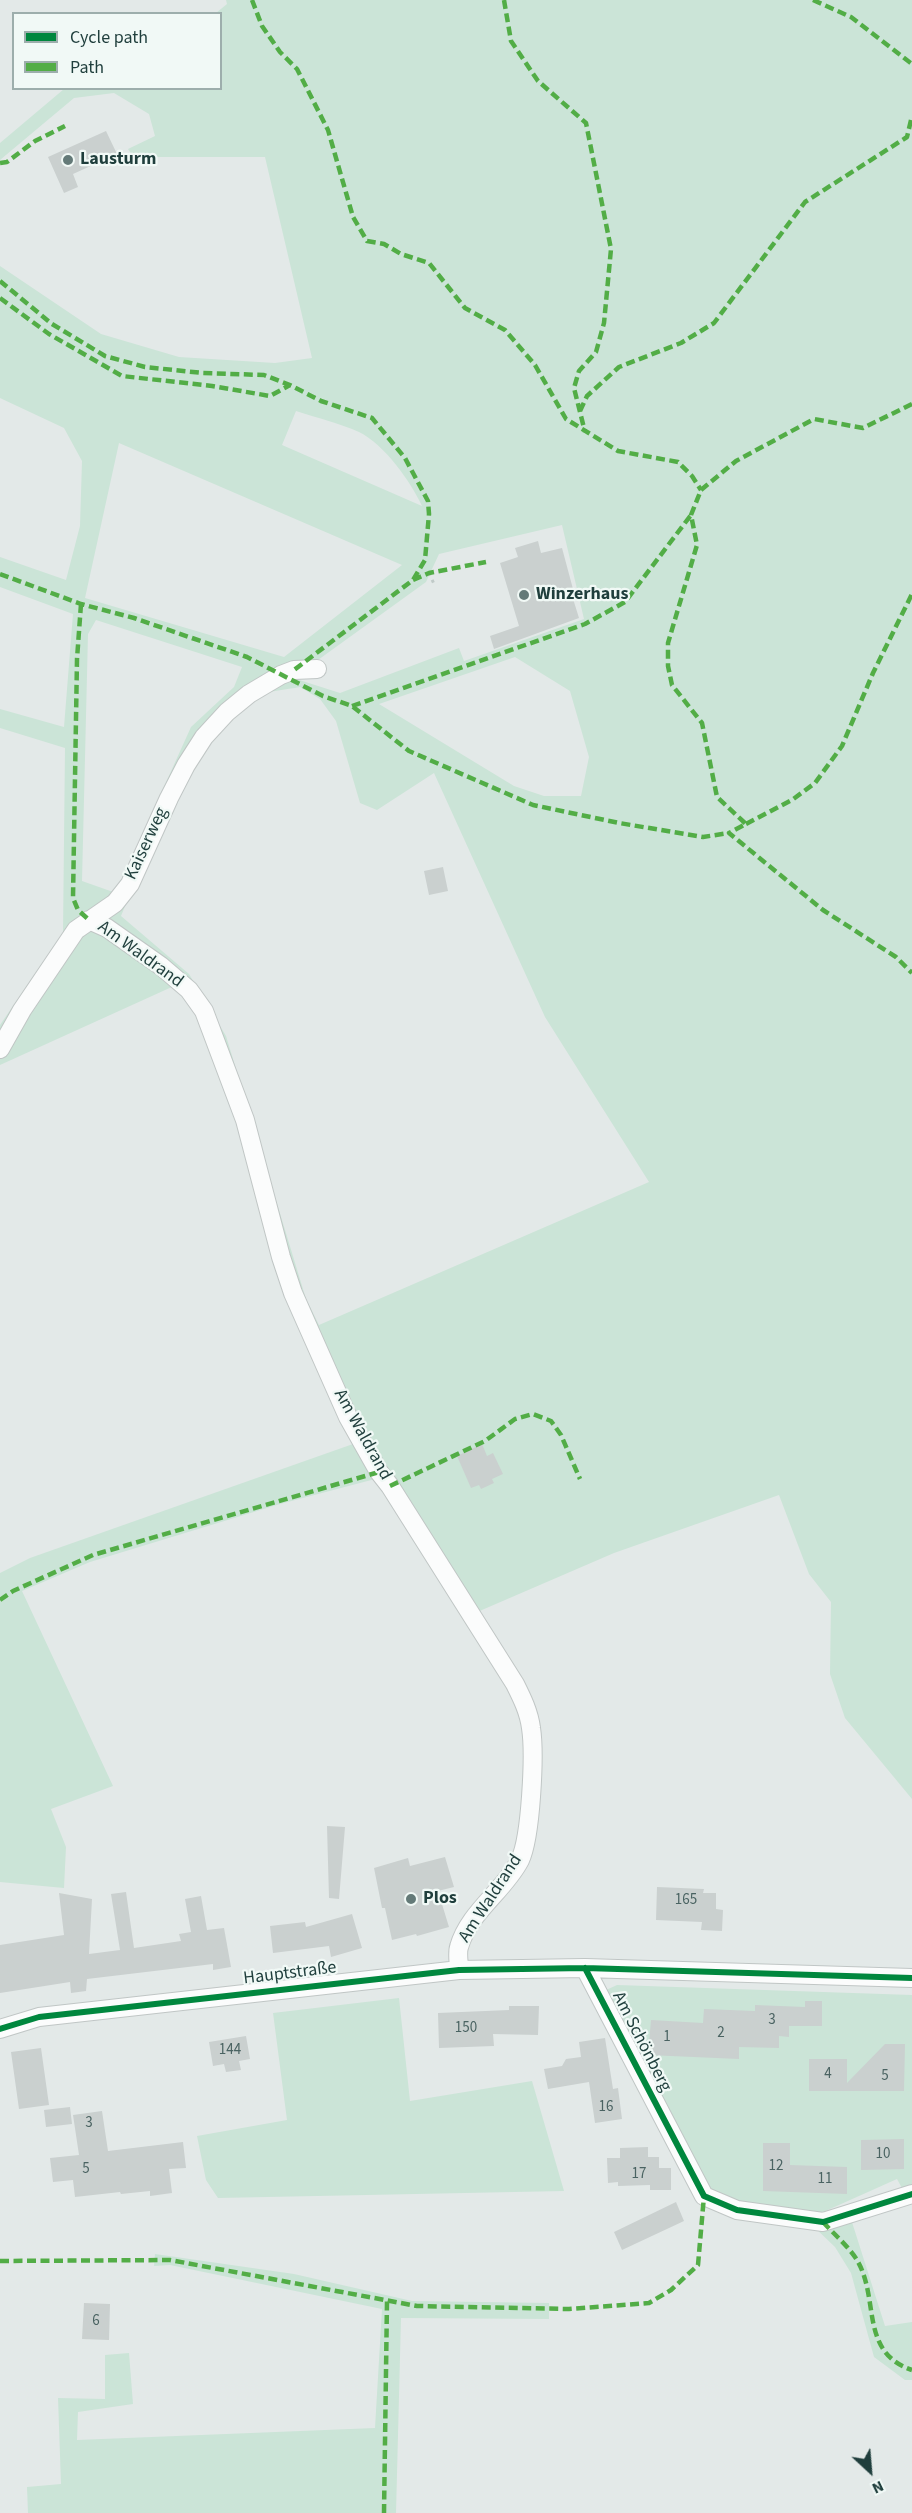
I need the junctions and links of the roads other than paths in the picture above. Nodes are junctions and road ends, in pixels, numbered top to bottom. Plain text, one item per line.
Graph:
1 (317, 669) dead end
2 (89, 920) junction
3 (0, 1049) edge
4 (585, 1968) junction
5 (459, 1970) junction
6 (912, 1978) edge
7 (0, 2029) edge
8 (912, 2194) edge

1 - 2 street, Kaiserweg
2 - 3 street, Kaiserweg
2 - 5 street, Am Waldrand
4 - 5 street, Hauptstraße
4 - 6 street, Am Schönberg
4 - 8 street, Am Schönberg
5 - 7 street, Hauptstraße

